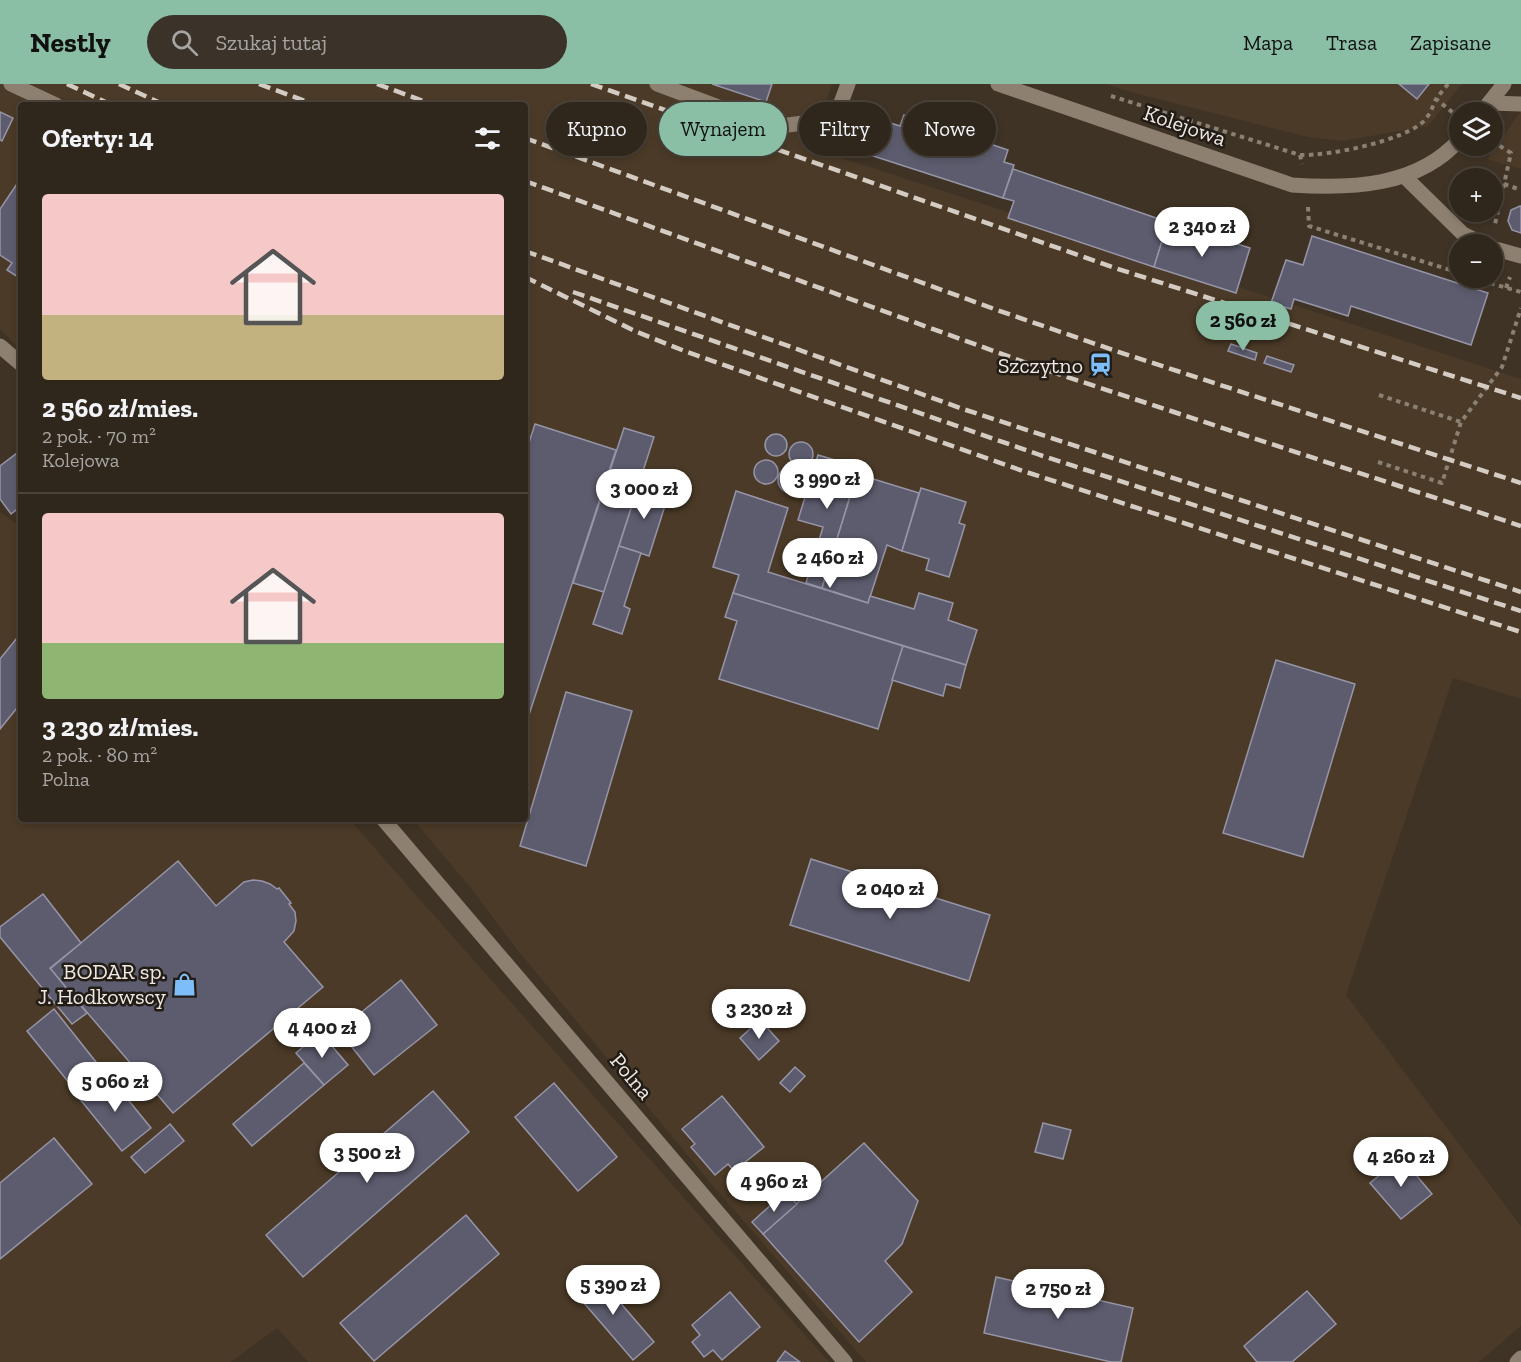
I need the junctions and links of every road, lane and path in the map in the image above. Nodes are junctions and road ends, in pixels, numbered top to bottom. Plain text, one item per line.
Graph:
1 (11, 84) edge
2 (657, 84) edge
3 (848, 84) edge
4 (998, 84) edge
5 (1448, 84) edge
6 (1504, 84) edge
7 (1436, 99) junction
8 (50, 102) edge
9 (1490, 102) edge
10 (1521, 104) edge
11 (1503, 106) edge
12 (1449, 110) edge
13 (1449, 148) edge
14 (1503, 148) edge
15 (1300, 155) dead end
16 (1404, 176) junction
17 (1504, 184) junction
18 (1521, 190) edge
19 (1309, 226) dead end
20 (1493, 231) dead end
21 (1463, 234) edge
22 (1503, 251) edge
23 (1521, 256) edge
24 (1449, 270) edge
25 (1503, 287) edge
26 (1521, 292) edge
27 (1521, 308) edge
28 (0, 346) edge
29 (18, 361) edge
30 (1379, 395) dead end
31 (1461, 422) junction
32 (1378, 462) dead end
33 (386, 822) edge
34 (1521, 1358) edge
35 (845, 1362) edge
36 (1516, 1362) edge

1 - 8 street
2 - 3 street
4 - 16 street, Kolejowa
5 - 7 path
6 - 9 street
7 - 12 path
7 - 15 path
10 - 11 street
13 - 16 street, Kolejowa
14 - 17 path
16 - 21 street
17 - 18 path
17 - 20 path
19 - 24 path
22 - 23 street
25 - 26 path
27 - 31 path
28 - 29 street
30 - 31 path
31 - 32 path
33 - 35 street, Polna
34 - 36 street

